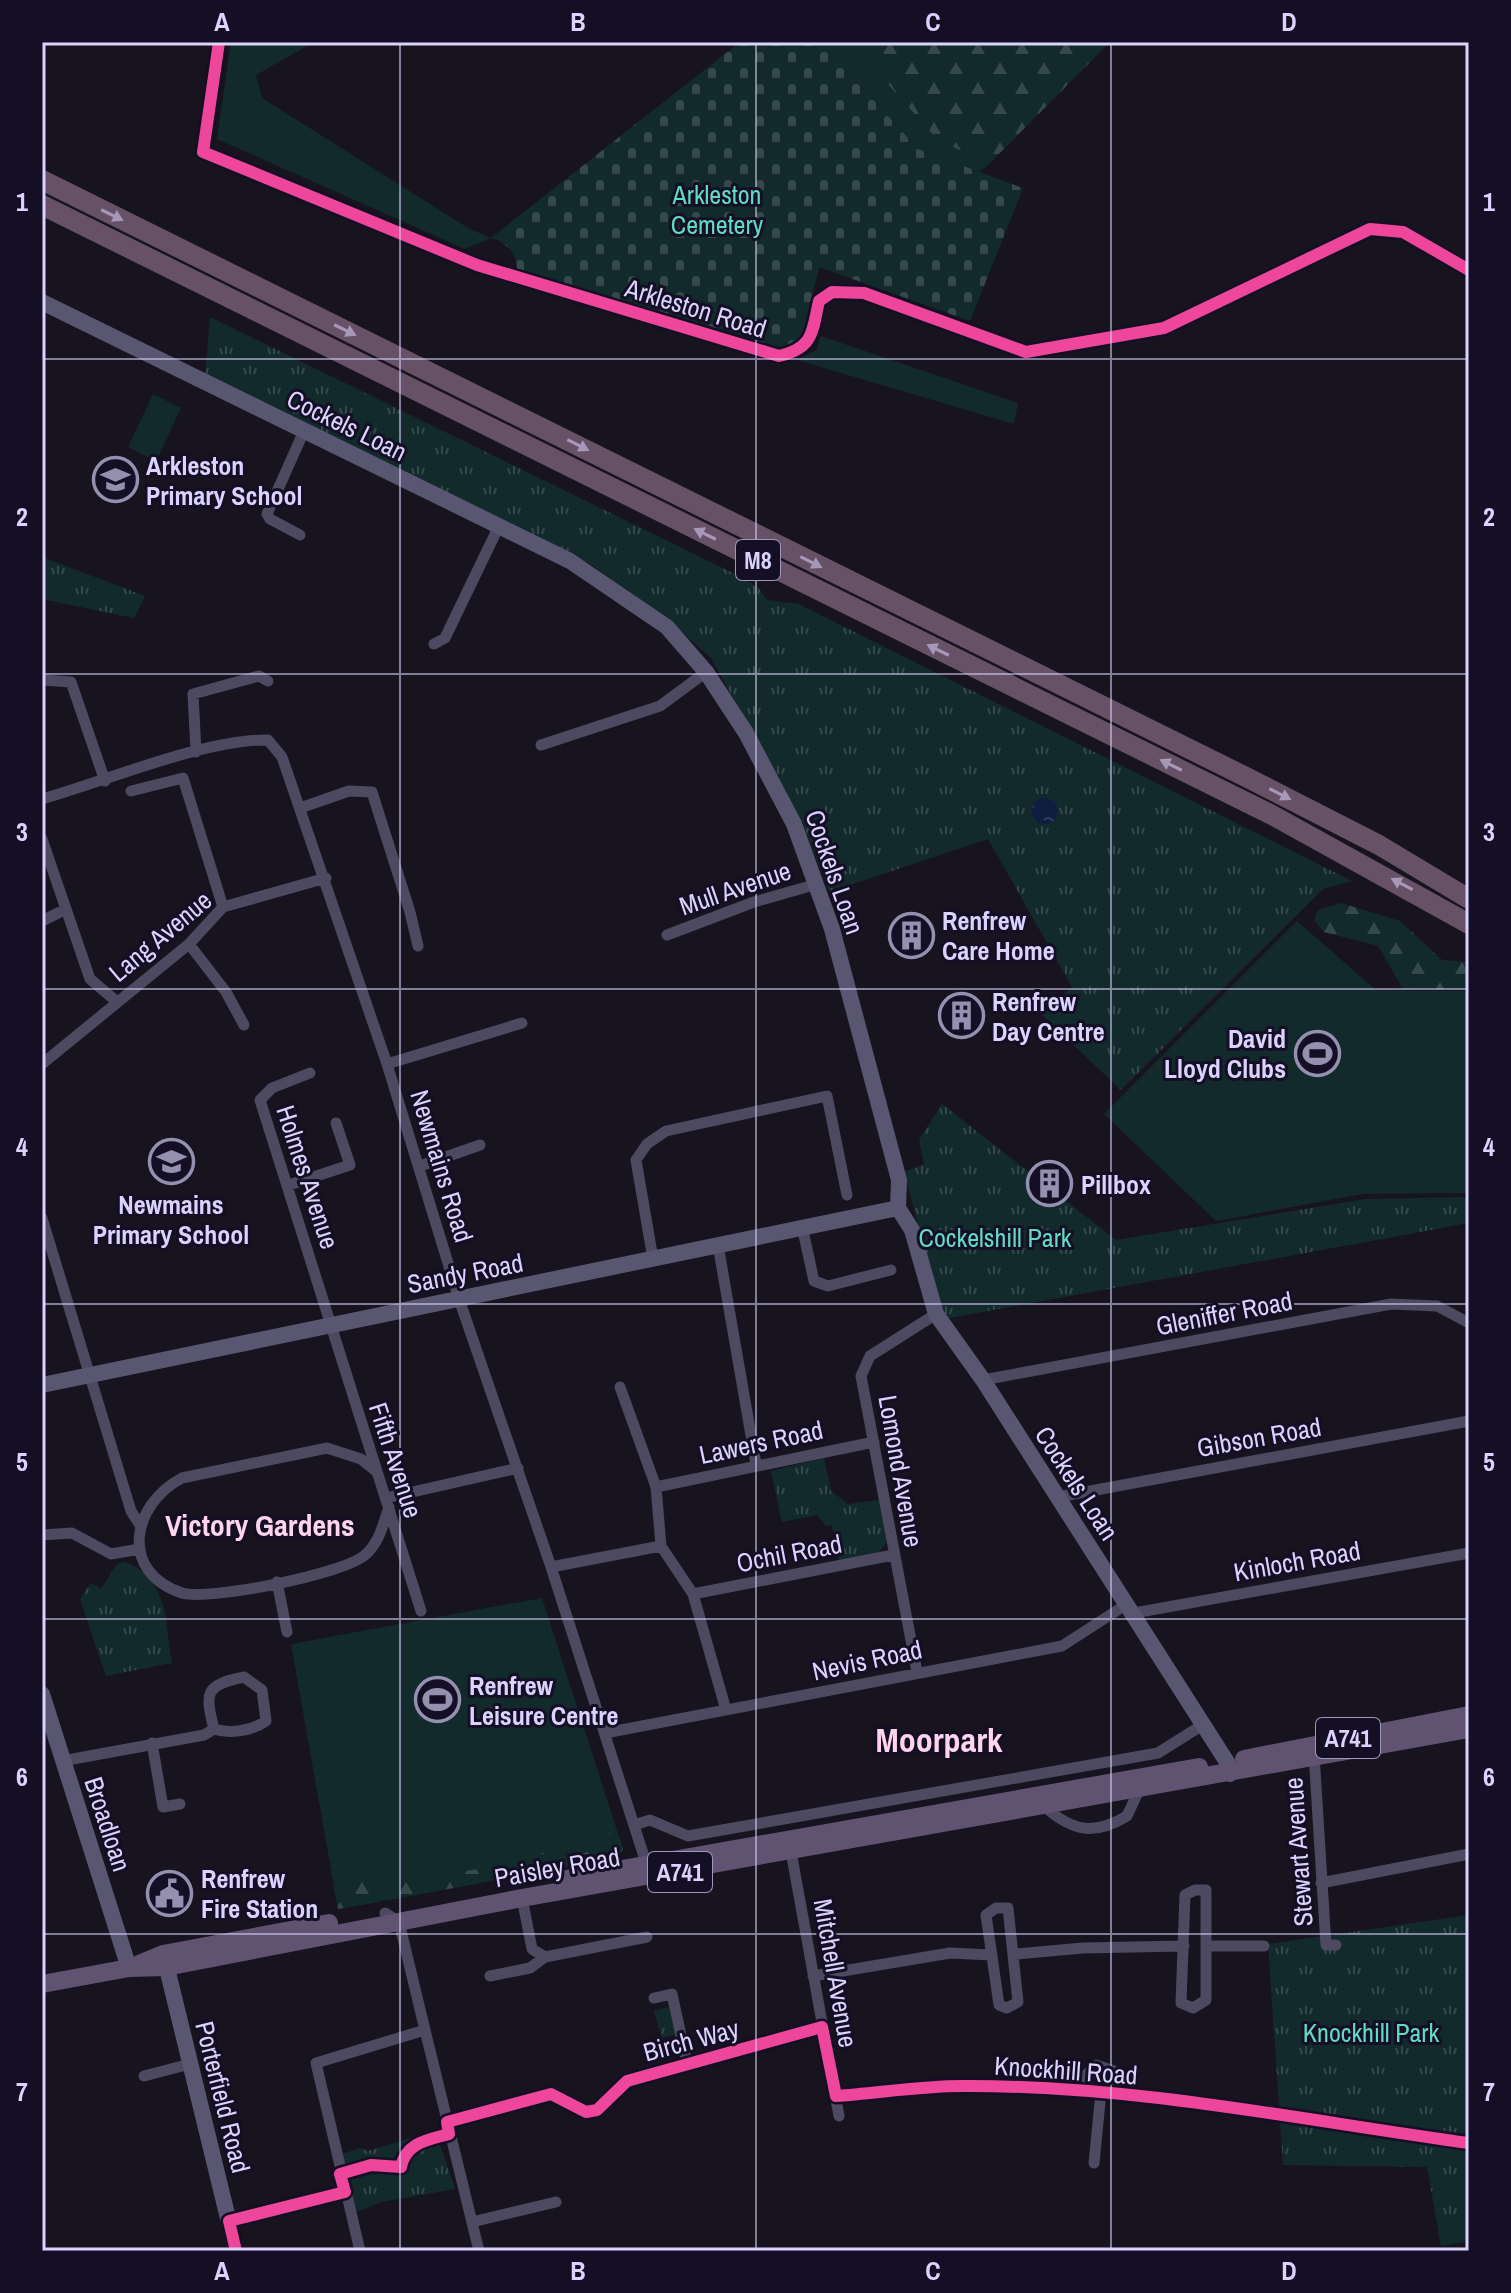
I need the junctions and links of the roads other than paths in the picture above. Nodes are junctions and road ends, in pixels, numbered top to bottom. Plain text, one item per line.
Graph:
1 (219, 42) edge
2 (42, 180) edge
3 (42, 205) edge
4 (1469, 270) edge
5 (42, 302) edge
6 (304, 431) junction
7 (499, 526) junction
8 (300, 535) dead end
9 (434, 644) dead end
10 (706, 672) junction
11 (42, 680) edge
12 (268, 681) dead end
13 (541, 745) dead end
14 (196, 752) junction
15 (105, 781) junction
16 (131, 791) dead end
17 (42, 799) edge
18 (300, 808) junction
19 (42, 839) edge
20 (326, 878) junction
21 (817, 884) junction
22 (1469, 899) edge
23 (223, 907) junction
24 (64, 910) junction
25 (42, 921) edge
26 (1469, 924) edge
27 (667, 935) dead end
28 (189, 944) junction
29 (418, 946) dead end
30 (116, 1001) junction
31 (522, 1023) dead end
32 (244, 1025) dead end
33 (42, 1064) edge
34 (387, 1064) junction
35 (310, 1073) dead end
36 (336, 1123) dead end
37 (480, 1145) dead end
38 (420, 1166) junction
39 (289, 1185) junction
40 (847, 1195) dead end
41 (898, 1208) junction
42 (43, 1225) edge
43 (802, 1226) junction
44 (718, 1245) junction
45 (653, 1259) junction
46 (891, 1270) dead end
47 (459, 1299) junction
48 (936, 1314) junction
49 (329, 1323) junction
50 (1469, 1323) edge
51 (90, 1374) junction
52 (983, 1380) junction
53 (42, 1385) edge
54 (620, 1387) dead end
55 (1469, 1421) edge
56 (874, 1442) junction
57 (756, 1464) junction
58 (518, 1468) junction
59 (377, 1472) junction
60 (656, 1487) junction
61 (1058, 1497) junction
62 (387, 1502) junction
63 (140, 1525) junction
64 (42, 1535) edge
65 (661, 1546) junction
66 (140, 1549) junction
67 (1469, 1553) edge
68 (893, 1555) junction
69 (551, 1567) junction
70 (277, 1582) junction
71 (693, 1594) junction
72 (1131, 1609) junction
73 (421, 1611) dead end
74 (287, 1632) dead end
75 (917, 1672) junction
76 (42, 1694) edge
77 (726, 1710) junction
78 (1469, 1715) edge
79 (1204, 1724) junction
80 (214, 1729) junction
81 (1469, 1729) edge
82 (605, 1733) junction
83 (152, 1743) junction
84 (1313, 1752) junction
85 (62, 1761) junction
86 (1228, 1768) junction
87 (1139, 1790) junction
88 (180, 1804) dead end
89 (1045, 1807) junction
90 (634, 1825) junction
91 (790, 1845) junction
92 (1469, 1854) edge
93 (648, 1871) junction
94 (1321, 1883) junction
95 (522, 1898) junction
96 (392, 1917) junction
97 (647, 1937) dead end
98 (1336, 1945) dead end
99 (1184, 1946) junction
100 (1264, 1946) dead end
101 (1207, 1947) junction
102 (1015, 1953) junction
103 (992, 1956) junction
104 (545, 1957) junction
105 (165, 1961) junction
106 (129, 1968) junction
107 (490, 1976) dead end
108 (813, 1976) junction
109 (42, 1984) edge
110 (654, 1998) dead end
111 (822, 2027) junction
112 (425, 2030) junction
113 (687, 2063) junction
114 (190, 2064) junction
115 (144, 2076) dead end
116 (1079, 2090) junction
117 (1101, 2092) junction
118 (1119, 2094) junction
119 (836, 2096) junction
120 (839, 2116) dead end
121 (1292, 2117) dead end
122 (447, 2122) junction
123 (1094, 2163) dead end
124 (345, 2192) junction
125 (556, 2202) dead end
126 (229, 2221) junction
127 (472, 2222) junction
128 (236, 2251) edge
129 (360, 2251) edge
130 (479, 2251) edge

1 - 4 street, Arkleston Road
2 -> 22 highway, M8
26 -> 3 highway, M8
5 - 6 street, Cockels Loan
6 - 7 street, Cockels Loan
6 - 8 street
7 - 9 street
7 - 10 street, Cockels Loan
10 - 13 street
10 - 21 street, Cockels Loan
11 - 15 street
12 - 14 street
14 - 15 street, Newmains Road
14 - 18 street, Newmains Road
15 - 17 street, Newmains Road
16 - 23 street
18 - 20 street, Newmains Road
18 - 29 street
19 - 24 street
20 - 23 street, Lang Avenue
20 - 34 street, Newmains Road
21 - 27 street, Mull Avenue
21 - 41 street, Cockels Loan
23 - 28 street, Lang Avenue
24 - 25 street
24 - 30 street
28 - 30 street, Lang Avenue
28 - 32 street
30 - 33 street, Lang Avenue
31 - 34 street
34 - 38 street, Newmains Road
35 - 39 street, Holmes Avenue
36 - 39 street
37 - 38 street
38 - 47 street, Newmains Road
39 - 49 street, Holmes Avenue
40 - 45 street
41 - 43 street, Sandy Road
41 - 48 street, Cockels Loan
42 - 51 street
43 - 44 street, Sandy Road
43 - 46 street
44 - 45 street, Sandy Road
44 - 57 street
45 - 47 street, Sandy Road
47 - 49 street, Sandy Road
47 - 58 street, Newmains Road
48 - 52 street, Cockels Loan
48 - 56 street, Lomond Avenue
49 - 51 street, Sandy Road
49 - 59 street, Fifth Avenue
50 - 52 street, Gleniffer Road
51 - 53 street, Sandy Road
51 - 63 street
52 - 61 street, Cockels Loan
54 - 60 street
55 - 61 street, Gibson Road
56 - 57 street, Lawers Road
56 - 68 street, Lomond Avenue
57 - 60 street, Lawers Road
58 - 62 street
58 - 69 street, Newmains Road
59 - 62 street, Fifth Avenue
59 - 63 street
60 - 65 street
61 - 72 street, Cockels Loan
62 - 70 street
62 - 73 street, Fifth Avenue
63 - 66 street
64 - 66 street
65 - 69 street
65 - 71 street
66 - 70 street
67 - 72 street, Kinloch Road
68 - 71 street, Ochil Road
68 - 75 street, Lomond Avenue
69 - 82 street, Newmains Road
70 - 74 street
71 - 77 street
72 - 75 street, Nevis Road
72 - 79 street, Cockels Loan
75 - 77 street, Nevis Road
76 - 85 street, Broadloan
77 - 82 street, Nevis Road
78 - 84 main road, A741
79 - 86 street, Cockels Loan
79 - 90 street, Paisley Road
80 - 80 street
80 - 83 street
81 - 84 main road, A741
82 - 90 street, Newmains Road
83 - 85 street
83 - 88 street
84 - 86 main road, A741
84 - 94 street, Stewart Avenue
85 - 106 street, Broadloan
86 - 87 main road, Paisley Road / A741
86 - 91 main road, Paisley Road / A741
87 - 89 main road, Paisley Road / A741
87 - 89 street
89 - 91 main road, Paisley Road / A741
90 - 93 street, Newmains Road
91 - 93 main road, Paisley Road / A741
91 - 108 street, Mitchell Avenue
92 - 94 street
93 - 95 main road, Paisley Road / A741
93 - 96 main road, Paisley Road / A741
94 - 98 street, Stewart Avenue
95 - 96 main road, Paisley Road / A741
95 - 104 street
96 - 105 main road, Paisley Road / A741
96 - 112 street
97 - 104 street
99 - 101 street
99 - 101 street
99 - 101 street
99 - 102 street
100 - 101 street
102 - 103 street
102 - 103 street
102 - 103 street
103 - 108 street
104 - 107 street
105 - 106 main road, Paisley Road / A741
105 - 114 street, Porterfield Road
106 - 109 main road, Paisley Road / A741
108 - 111 street, Mitchell Avenue
110 - 113 street
111 - 113 street, Birch Way
111 - 119 street, Mitchell Avenue
112 - 122 street
112 - 124 street
113 - 122 street, Birch Way
114 - 115 street
114 - 126 street, Porterfield Road
116 - 117 street, Knockhill Road
116 - 118 street, Knockhill Road
116 - 119 street, Knockhill Road
117 - 118 street, Knockhill Road
117 - 123 street, Knockhill Road
118 - 121 street, Knockhill Road
119 - 120 street, Mitchell Avenue
122 - 127 street
124 - 126 street
124 - 129 street
125 - 127 street
126 - 128 street, Porterfield Road
127 - 130 street

